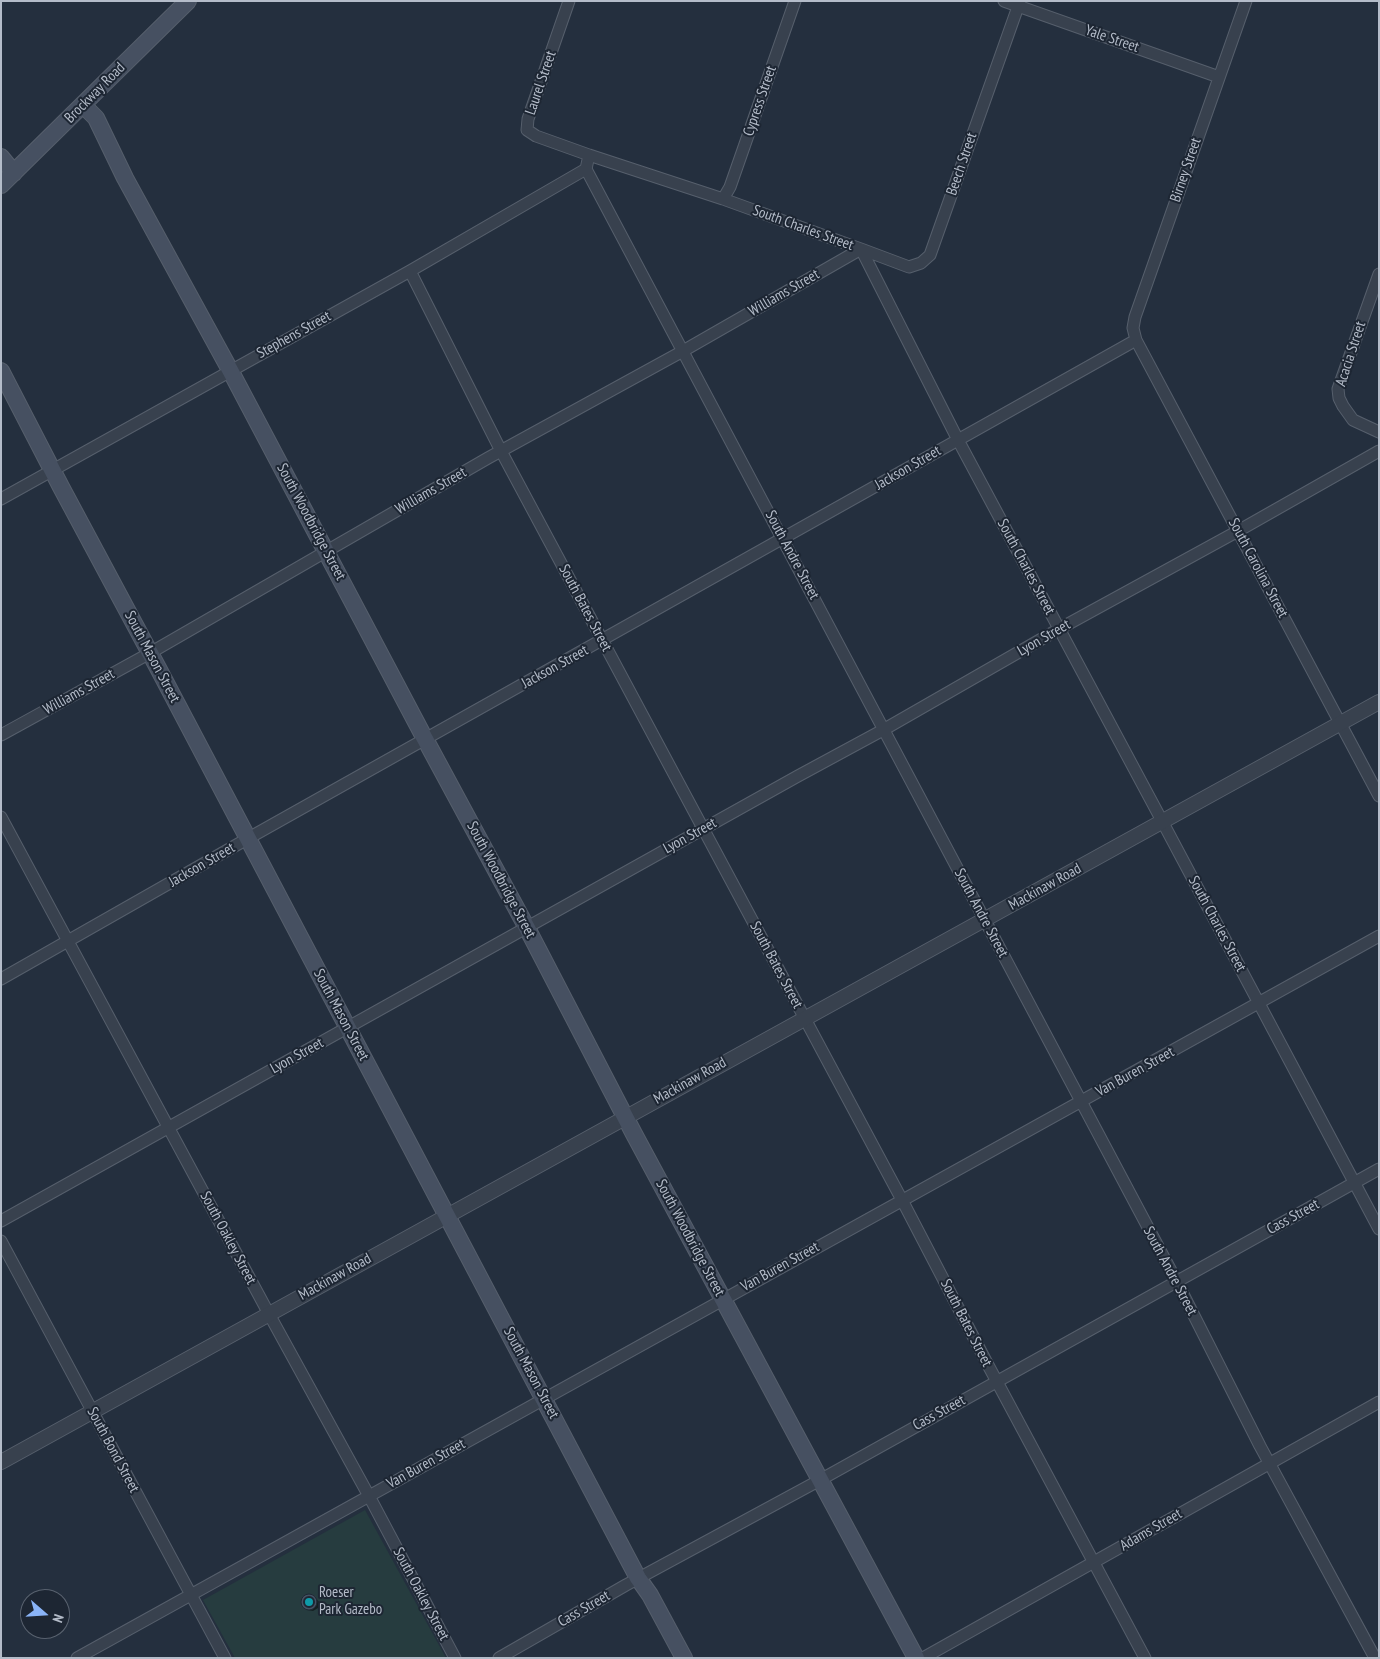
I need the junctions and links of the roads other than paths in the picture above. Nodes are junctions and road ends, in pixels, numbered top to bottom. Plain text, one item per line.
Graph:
1 (188, 1) edge
2 (569, 1) edge
3 (795, 1) edge
4 (1004, 1) edge
5 (1246, 1) edge
6 (1019, 4) edge
7 (1219, 77) junction
8 (83, 104) junction
9 (589, 155) junction
10 (1, 157) edge
11 (586, 169) junction
12 (14, 173) junction
13 (1, 185) edge
14 (723, 200) junction
15 (861, 249) junction
16 (410, 271) junction
17 (1379, 274) edge
18 (1136, 340) junction
19 (683, 351) junction
20 (230, 370) junction
21 (1, 371) edge
22 (1379, 432) edge
23 (958, 440) junction
24 (501, 451) junction
25 (1379, 451) edge
26 (52, 470) junction
27 (1, 499) edge
28 (1238, 531) junction
29 (783, 539) junction
30 (326, 550) junction
31 (1059, 629) junction
32 (603, 640) junction
33 (150, 653) junction
34 (1379, 702) edge
35 (1341, 723) junction
36 (883, 730) junction
37 (1, 735) edge
38 (425, 739) junction
39 (1379, 796) edge
40 (1, 817) edge
41 (1163, 822) junction
42 (703, 829) junction
43 (247, 839) junction
44 (984, 920) junction
45 (527, 928) junction
46 (1379, 936) edge
47 (69, 941) junction
48 (1, 979) edge
49 (1259, 1003) junction
50 (805, 1018) junction
51 (348, 1027) junction
52 (1081, 1102) junction
53 (625, 1117) junction
54 (168, 1128) junction
55 (1379, 1169) edge
56 (1355, 1182) junction
57 (902, 1200) junction
58 (448, 1216) junction
59 (1, 1221) edge
60 (1379, 1229) edge
61 (1, 1242) edge
62 (1177, 1282) junction
63 (723, 1299) junction
64 (269, 1314) junction
65 (997, 1381) junction
66 (544, 1398) junction
67 (1379, 1402) edge
68 (93, 1411) junction
69 (1, 1462) edge
70 (1269, 1462) junction
71 (820, 1480) junction
72 (369, 1496) junction
73 (1094, 1561) junction
74 (638, 1578) junction
75 (190, 1595) junction
76 (76, 1658) edge
77 (225, 1658) edge
78 (454, 1658) edge
79 (499, 1658) edge
80 (684, 1658) edge
81 (916, 1658) edge
82 (922, 1658) edge
83 (1145, 1658) edge
84 (1375, 1658) edge

1 - 8 main road, Brockway Road
2 - 9 street, Laurel Street
3 - 14 street, Cypress Street
4 - 6 street, Yale Street
5 - 7 street, Birney Street
6 - 7 street, Yale Street
6 - 15 street, Beech Street
7 - 18 street, Birney Street
8 - 12 main road, Brockway Road
8 - 20 main road, South Woodbridge Street
9 - 11 street
9 - 14 street, South Charles Street
10 - 12 main road
11 - 16 street, Stephens Street
11 - 19 street, South Andre Street
12 - 13 main road, Brockway Road
14 - 15 street, South Charles Street
15 - 19 street, Williams Street
15 - 23 street, South Charles Street
16 - 20 street, Stephens Street
16 - 24 street, South Bates Street
17 - 22 street, Acacia Street
18 - 23 street, Jackson Street
18 - 28 street, South Carolina Street
19 - 24 street, Williams Street
19 - 29 street, South Andre Street
20 - 26 street, Stephens Street
20 - 30 main road, South Woodbridge Street
21 - 26 main road, South Mason Street
23 - 29 street, Jackson Street
23 - 31 street, South Charles Street
24 - 30 street, Williams Street
24 - 32 street, South Bates Street
25 - 28 street, Lyon Street
26 - 27 street, Stephens Street
26 - 33 main road, South Mason Street
28 - 31 street, Lyon Street
28 - 35 street, South Carolina Street
29 - 32 street, Jackson Street
29 - 36 street, South Andre Street
30 - 33 street, Williams Street
30 - 38 main road, South Woodbridge Street
31 - 36 street, Lyon Street
31 - 41 street, South Charles Street
32 - 38 street, Jackson Street
32 - 42 street, South Bates Street
33 - 37 street, Williams Street
33 - 43 main road, South Mason Street
34 - 35 street, Mackinaw Road
35 - 39 street, South Carolina Street
35 - 41 street, Mackinaw Road
36 - 42 street, Lyon Street
36 - 44 street, South Andre Street
38 - 43 street, Jackson Street
38 - 45 main road, South Woodbridge Street
40 - 47 street, South Oakley Street
41 - 44 street, Mackinaw Road
41 - 49 street, South Charles Street
42 - 45 street, Lyon Street
42 - 50 street, South Bates Street
43 - 47 street, Jackson Street
43 - 51 main road, South Mason Street
44 - 50 street, Mackinaw Road
44 - 52 street, South Andre Street
45 - 51 street, Lyon Street
45 - 53 main road, South Woodbridge Street
46 - 49 street, Van Buren Street
47 - 48 street, Jackson Street
47 - 54 street, South Oakley Street
49 - 52 street, Van Buren Street
49 - 56 street, South Charles Street
50 - 53 street, Mackinaw Road
50 - 57 street, South Bates Street
51 - 54 street, Lyon Street
51 - 58 main road, South Mason Street
52 - 57 street, Van Buren Street
52 - 62 street, South Andre Street
53 - 58 street, Mackinaw Road
53 - 63 main road, South Woodbridge Street
54 - 59 street, Lyon Street
54 - 64 street, South Oakley Street
55 - 56 street, Cass Street
56 - 60 street, South Charles Street
56 - 62 street, Cass Street
57 - 63 street, Van Buren Street
57 - 65 street, South Bates Street
58 - 64 street, Mackinaw Road
58 - 66 main road, South Mason Street
61 - 68 street, South Bond Street
62 - 65 street, Cass Street
62 - 70 street, South Andre Street
63 - 66 street, Van Buren Street
63 - 71 main road, South Woodbridge Street
64 - 68 street, Mackinaw Road
64 - 72 street, South Oakley Street
65 - 71 street, Cass Street
65 - 73 street, South Bates Street
66 - 72 street, Van Buren Street
66 - 74 main road, South Mason Street
67 - 70 street, Adams Street
68 - 69 street, Mackinaw Road
68 - 75 street, South Bond Street
70 - 73 street, Adams Street
70 - 84 street, South Andre Street
71 - 74 street, Cass Street
71 - 81 main road, South Woodbridge Street
72 - 75 street, Van Buren Street
72 - 78 street, South Oakley Street
73 - 82 street, Adams Street
73 - 83 street, South Bates Street
74 - 79 street, Cass Street
74 - 80 main road, South Mason Street
75 - 76 street, Van Buren Street
75 - 77 street, South Bond Street

